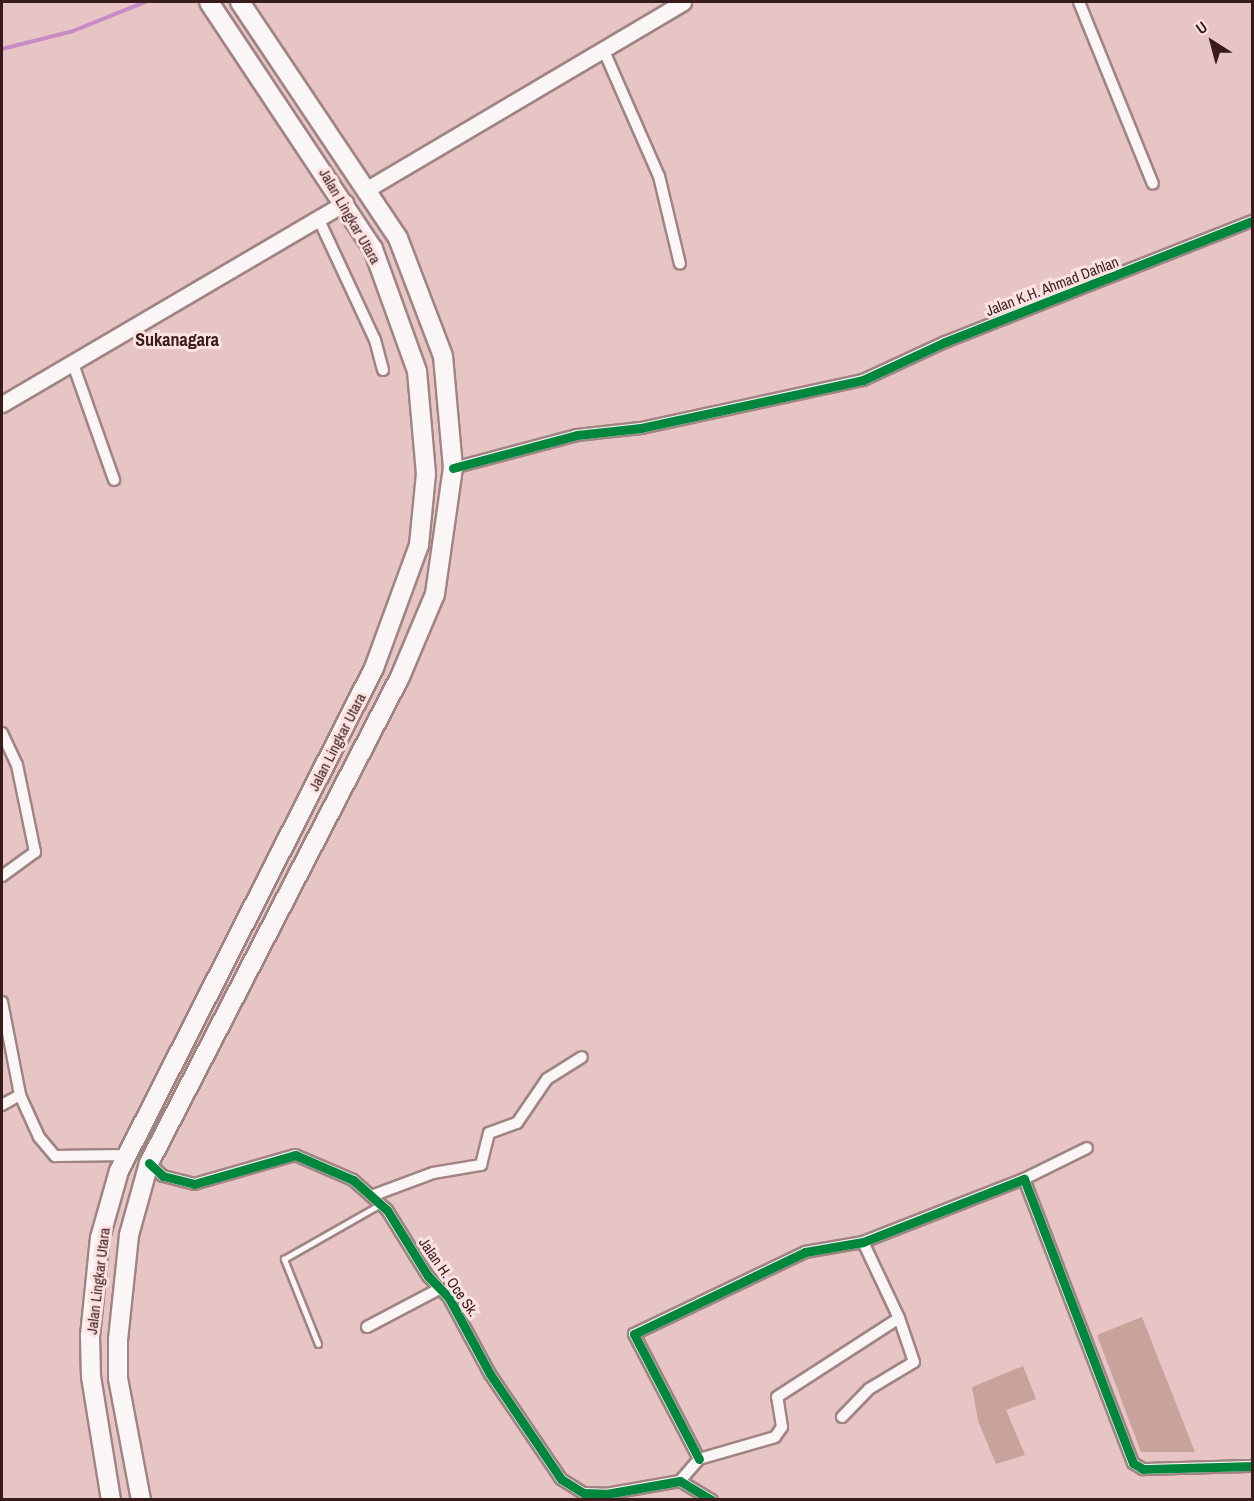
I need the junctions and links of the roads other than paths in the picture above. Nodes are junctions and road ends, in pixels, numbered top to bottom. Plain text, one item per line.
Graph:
1 (209, 2) edge
2 (240, 2) edge
3 (683, 2) edge
4 (1079, 2) edge
5 (604, 51) junction
6 (274, 54) junction
7 (255, 67) junction
8 (1153, 184) dead end
9 (369, 188) junction
10 (345, 203) junction
11 (318, 220) junction
12 (1252, 221) edge
13 (680, 264) dead end
14 (440, 347) junction
15 (413, 357) junction
16 (73, 364) junction
17 (383, 370) dead end
18 (2, 404) edge
19 (453, 468) junction
20 (114, 480) dead end
21 (374, 668) junction
22 (400, 677) junction
23 (2, 733) edge
24 (2, 876) edge
25 (2, 1002) edge
26 (197, 1019) junction
27 (221, 1029) junction
28 (582, 1057) dead end
29 (20, 1095) junction
30 (2, 1105) edge
31 (1087, 1148) dead end
32 (125, 1155) junction
33 (149, 1163) junction
34 (1024, 1179) junction
35 (374, 1195) junction
36 (381, 1204) junction
37 (863, 1242) junction
38 (439, 1289) junction
39 (899, 1318) junction
40 (367, 1327) dead end
41 (90, 1336) junction
42 (118, 1340) junction
43 (318, 1344) dead end
44 (842, 1417) dead end
45 (699, 1459) junction
46 (1252, 1466) edge
47 (680, 1481) junction
48 (110, 1491) edge
49 (139, 1492) edge
50 (712, 1500) edge

1 - 7 main road, Jalan Lingkar Utara
2 - 6 main road, Jalan Lingkar Utara
3 - 5 street
4 - 8 street
5 - 9 street
5 - 13 street
6 - 7 main road
6 - 9 main road, Jalan Lingkar Utara
7 - 10 main road, Jalan Lingkar Utara
9 - 14 main road, Jalan Lingkar Utara
10 - 11 street
10 - 15 main road, Jalan Lingkar Utara
11 - 16 street
11 - 17 street
12 - 19 street, Jalan K.H. Ahmad Dahlan
14 - 15 main road
14 - 19 main road, Jalan Lingkar Utara
15 - 21 main road, Jalan Lingkar Utara
16 - 18 street
16 - 20 street
19 - 22 main road, Jalan Lingkar Utara
21 - 22 main road
21 - 26 main road, Jalan Lingkar Utara
22 - 27 main road, Jalan Lingkar Utara
23 - 24 street
25 - 29 street
26 - 27 main road
26 - 32 main road, Jalan Lingkar Utara
27 - 33 main road, Jalan Lingkar Utara
28 - 35 street
29 - 30 street
29 - 32 street
31 - 34 street
32 - 41 main road, Jalan Lingkar Utara
33 - 35 street, Jalan H. Oce Sk.
33 - 42 main road, Jalan Lingkar Utara
34 - 37 street
34 - 46 street
35 - 36 street, Jalan H. Oce Sk.
36 - 38 street, Jalan H. Oce Sk.
36 - 43 lane
37 - 39 street
37 - 45 street
38 - 40 street
38 - 47 street, Jalan H. Oce Sk.
39 - 44 street
39 - 45 street
41 - 42 main road
41 - 48 main road, Jalan Lingkar Utara
42 - 49 main road, Jalan Lingkar Utara
45 - 47 street
47 - 50 street

